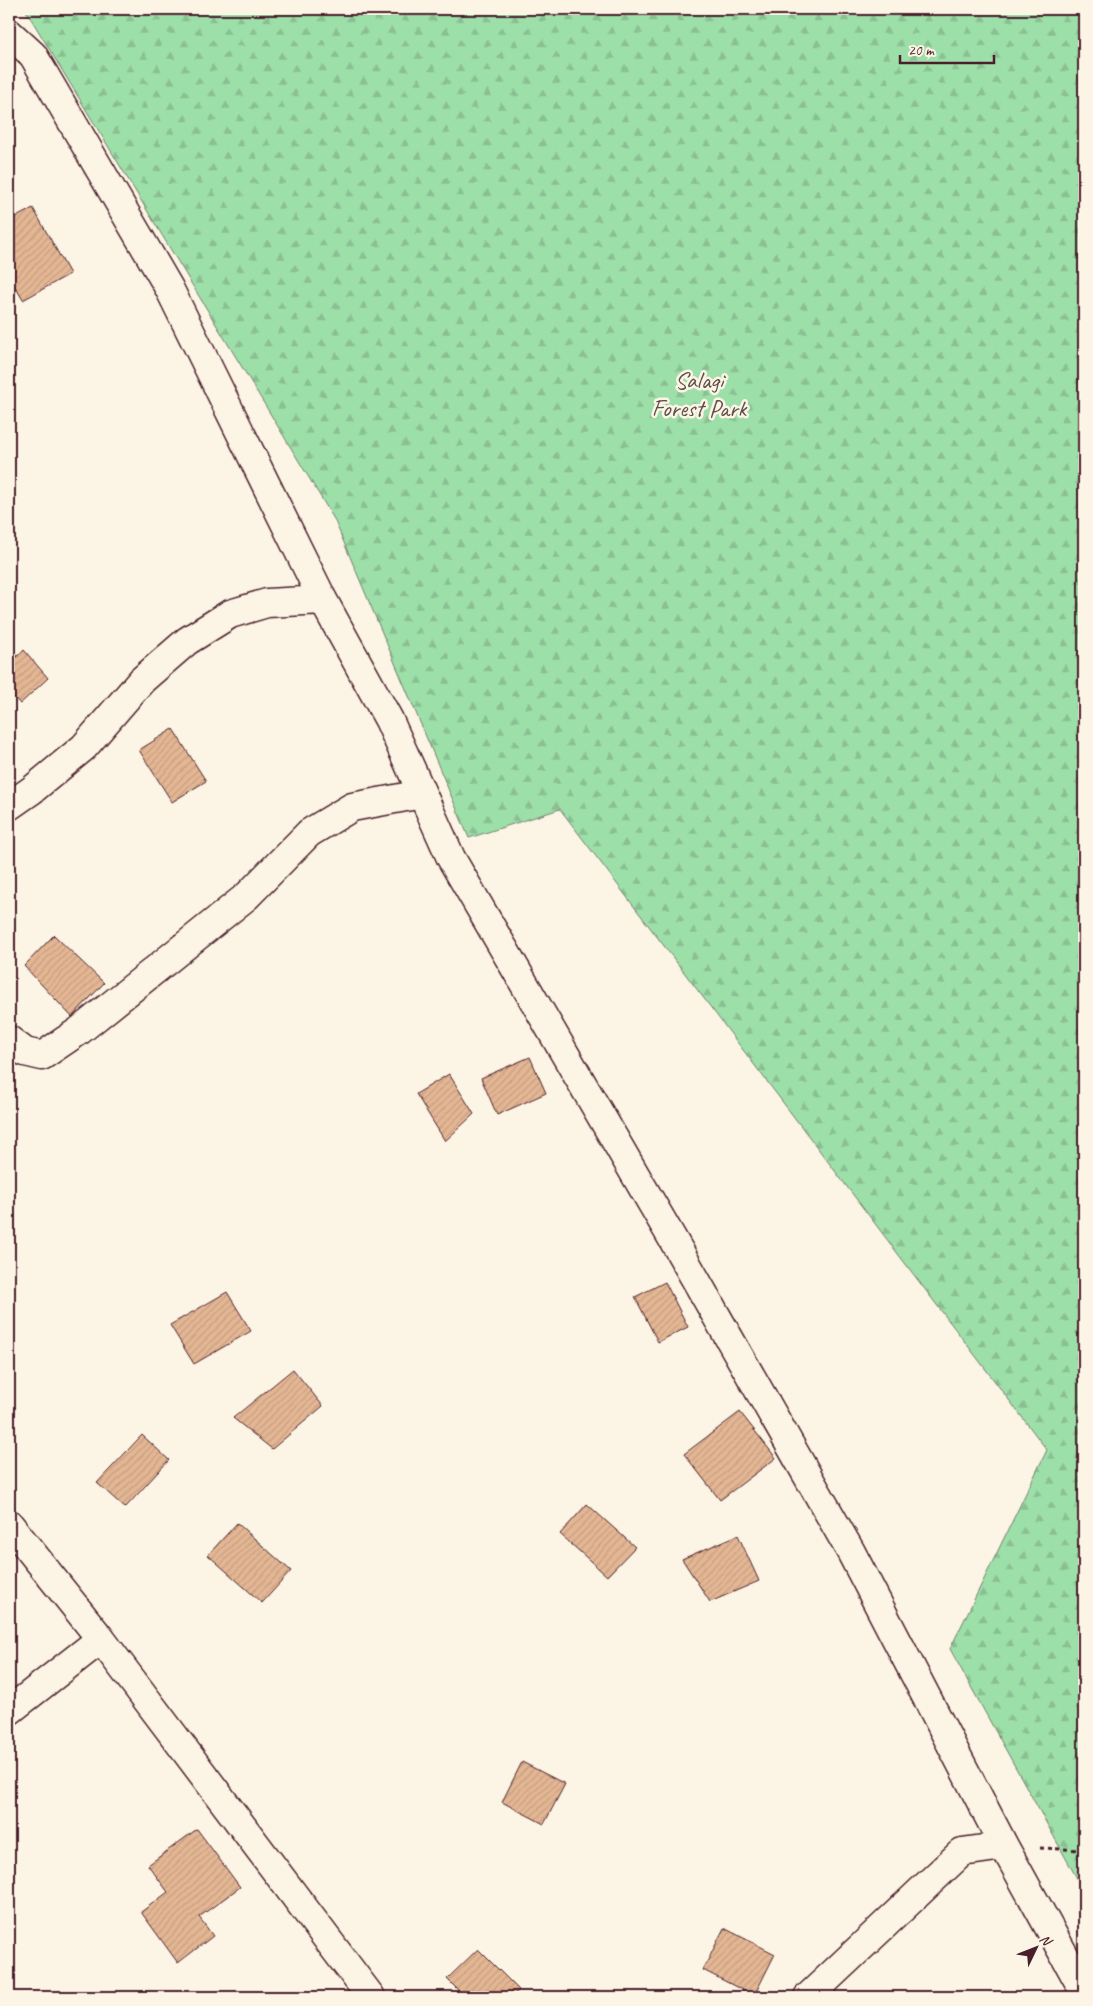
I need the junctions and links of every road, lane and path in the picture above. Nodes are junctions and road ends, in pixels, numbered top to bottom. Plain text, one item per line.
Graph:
1 (9, 33) edge
2 (323, 600) junction
3 (422, 794) junction
4 (9, 806) edge
5 (9, 1040) edge
6 (9, 1524) edge
7 (101, 1639) junction
8 (9, 1711) edge
9 (1004, 1846) junction
10 (1084, 1850) edge
11 (1084, 1991) edge
12 (372, 1997) edge
13 (808, 1997) edge

1 - 2 street
2 - 3 street
2 - 4 street
3 - 5 street
3 - 9 street
6 - 7 street
7 - 8 street
7 - 12 street
9 - 10 path
9 - 11 street
9 - 13 street

